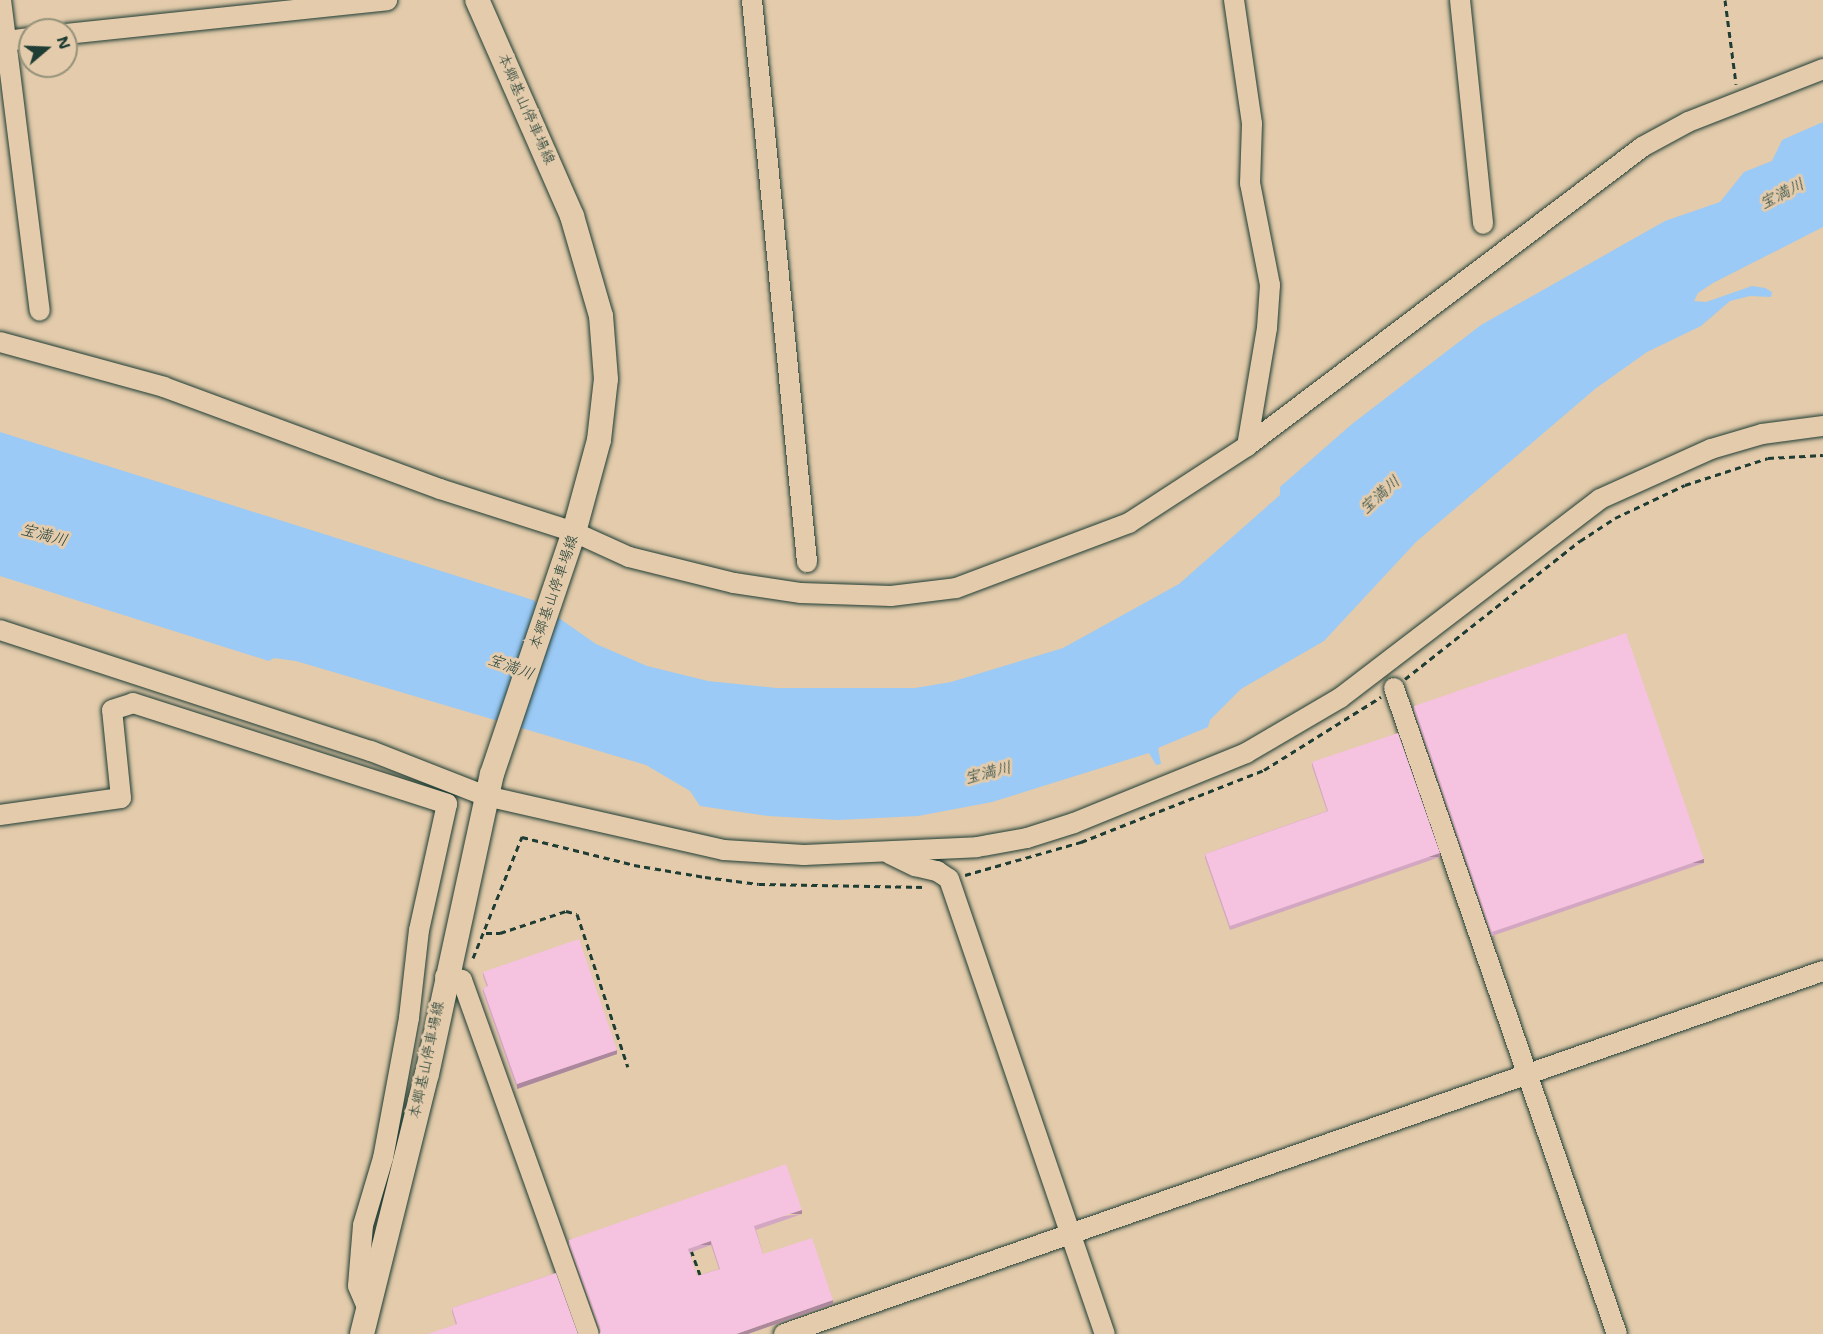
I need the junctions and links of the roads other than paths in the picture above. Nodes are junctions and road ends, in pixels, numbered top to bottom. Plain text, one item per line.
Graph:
1 (1, 0) edge
2 (387, 0) edge
3 (477, 0) edge
4 (752, 0) edge
5 (1234, 0) edge
6 (1461, 0) edge
7 (78, 33) edge
8 (18, 39) edge
9 (2, 41) edge
10 (1823, 69) edge
11 (1483, 224) dead end
12 (40, 311) dead end
13 (0, 342) edge
14 (1823, 426) edge
15 (1247, 446) junction
16 (573, 537) junction
17 (807, 562) dead end
18 (0, 630) edge
19 (1394, 688) road end
20 (489, 785) junction
21 (0, 815) edge
22 (885, 852) junction
23 (1823, 971) edge
24 (453, 978) junction
25 (1527, 1075) junction
26 (1071, 1232) junction
27 (367, 1307) junction
28 (362, 1334) edge
29 (589, 1334) edge
30 (784, 1334) edge
31 (1105, 1334) edge
32 (1617, 1334) edge

1 - 9 street
2 - 7 street
3 - 16 main road, 本郷基山停車場線
4 - 17 street
5 - 15 street
6 - 11 street
8 - 9 street
9 - 12 street
10 - 15 street
13 - 16 street
14 - 22 street
15 - 16 street
16 - 20 main road, 本郷基山停車場線
18 - 20 street
19 - 25 street
20 - 22 street
20 - 24 main road, 本郷基山停車場線
21 - 27 street
22 - 26 street
23 - 25 street
24 - 27 main road, 本郷基山停車場線
24 - 29 street
25 - 26 street
25 - 32 street
26 - 30 street
26 - 31 street
27 - 28 main road, 本郷基山停車場線

